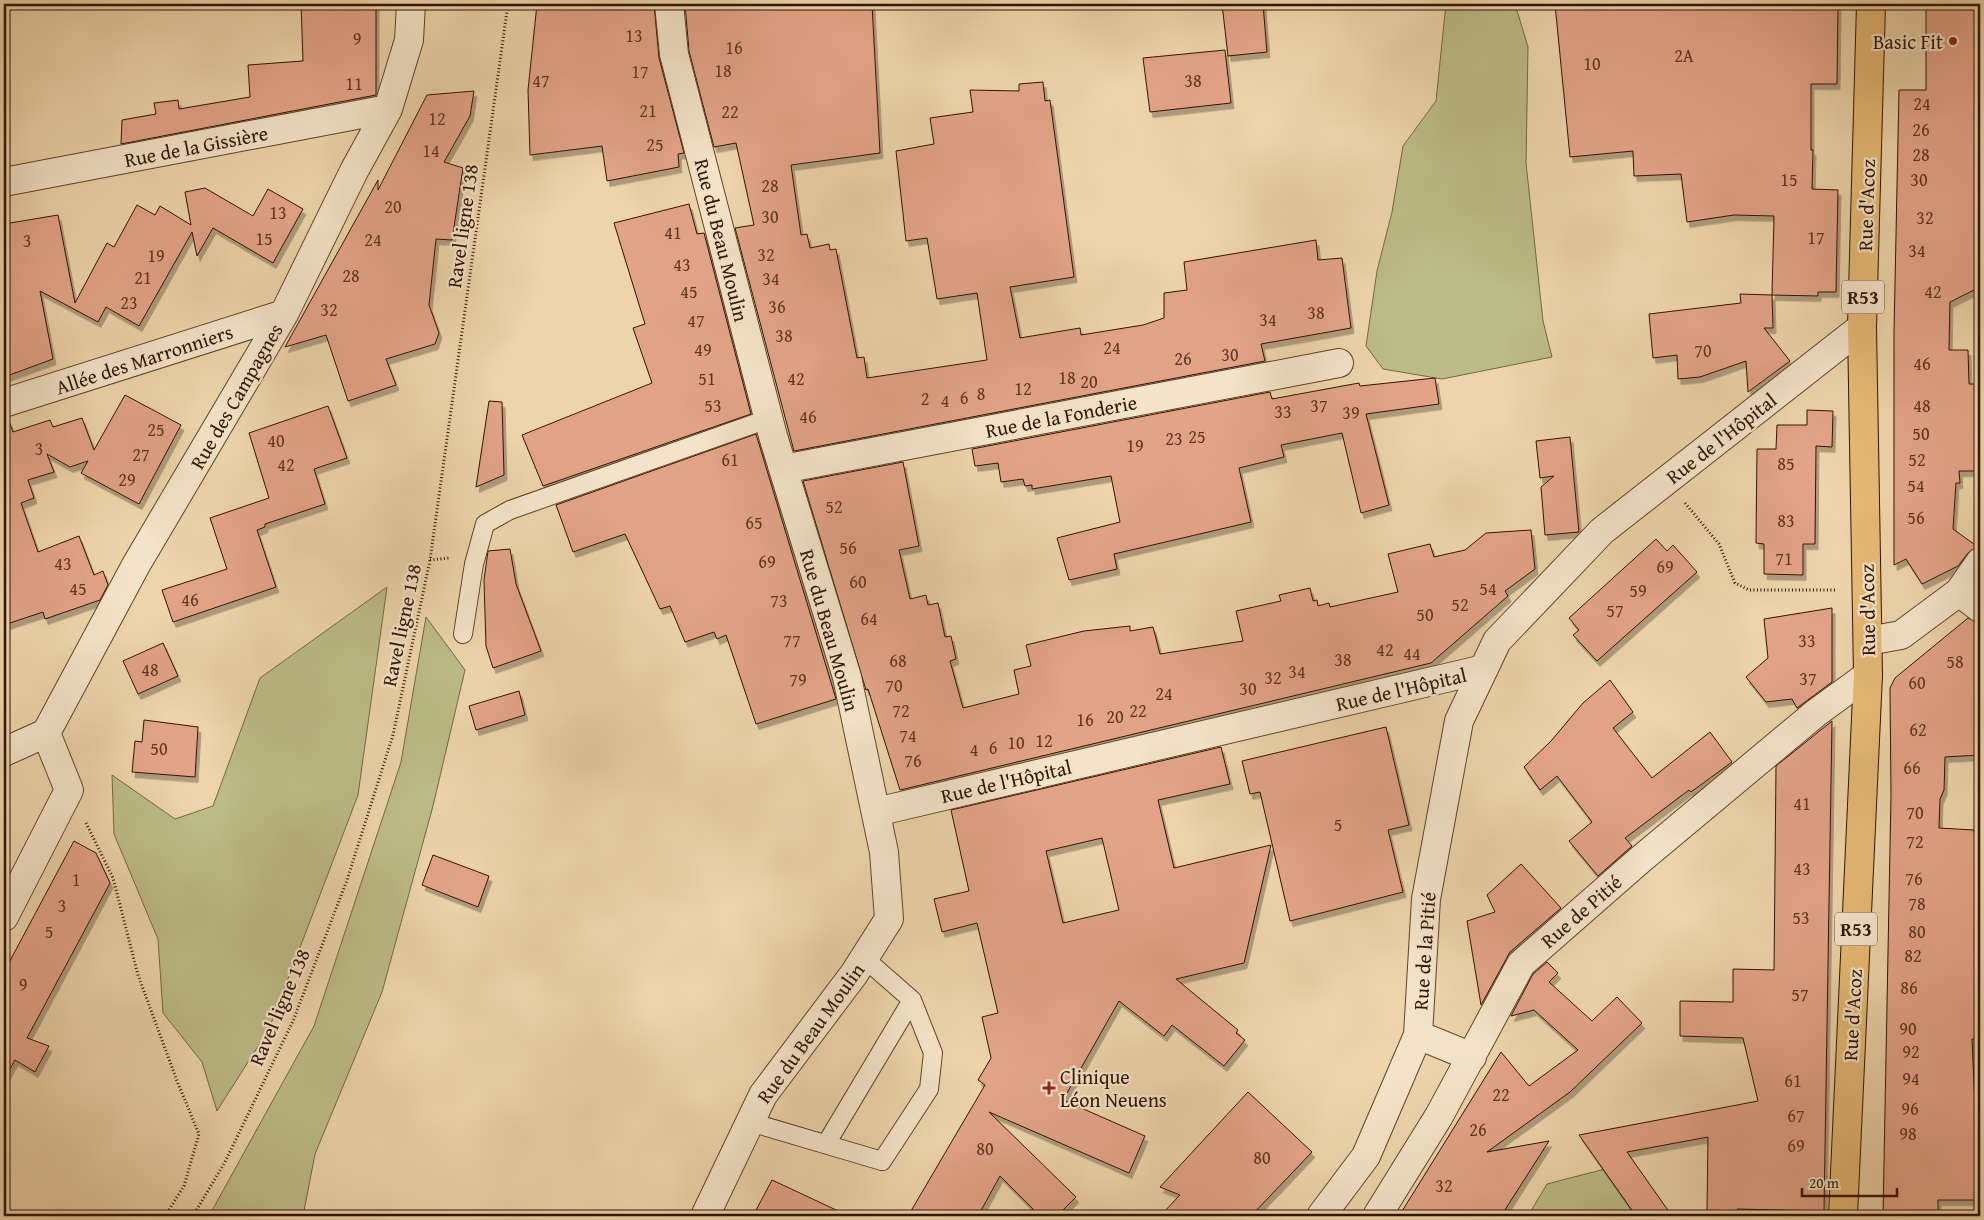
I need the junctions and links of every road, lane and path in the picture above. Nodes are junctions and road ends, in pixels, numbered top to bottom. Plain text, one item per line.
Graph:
1 (411, 4) edge
2 (508, 4) edge
3 (669, 4) edge
4 (1871, 4) edge
5 (388, 110) junction
6 (4, 182) edge
7 (284, 314) junction
8 (1862, 327) junction
9 (1339, 363) dead end
10 (4, 403) edge
11 (768, 419) junction
12 (782, 469) junction
13 (1667, 481) junction
14 (1980, 562) edge
15 (1867, 590) junction
16 (1970, 600) edge
17 (463, 634) dead end
18 (1868, 641) junction
19 (1484, 669) junction
20 (1868, 675) junction
21 (46, 733) junction
22 (4, 752) edge
23 (69, 790) junction
24 (876, 812) junction
25 (4, 917) edge
26 (864, 958) junction
27 (912, 1000) junction
28 (1418, 1035) junction
29 (1472, 1057) junction
30 (750, 1122) junction
31 (826, 1144) junction
32 (165, 1216) edge
33 (193, 1216) edge
34 (705, 1216) edge
35 (1321, 1216) edge
36 (1377, 1216) edge
37 (1843, 1216) edge

1 - 5 street, Rue des Campagnes
2 - 33 path, Ravel ligne 138
3 - 11 street, Rue du Beau Moulin
4 - 8 main road, Rue d'Acoz / R53
5 - 6 street, Rue de la Gissière
5 - 7 street, Rue des Campagnes
7 - 10 street, Allée des Marronniers
7 - 21 street, Rue des Campagnes
8 - 13 street, Rue de l'Hôpital
8 - 15 main road, Rue d'Acoz / R53
9 - 12 street, Rue de la Fonderie
11 - 12 street, Rue du Beau Moulin
11 - 17 lane
12 - 24 street, Rue du Beau Moulin
13 - 15 path
13 - 19 street, Rue de l'Hôpital
14 - 16 street
15 - 18 main road, Rue d'Acoz / R53
16 - 18 street
18 - 20 main road, Rue d'Acoz / R53
19 - 24 street, Rue de l'Hôpital
19 - 28 street, Rue de la Pitié
20 - 29 street, Rue de Pitié
20 - 37 main road, Rue d'Acoz / R53
21 - 22 street
21 - 23 street
23 - 25 street
23 - 32 path
24 - 26 street, Rue du Beau Moulin
26 - 27 lane
26 - 30 street, Rue du Beau Moulin
27 - 31 lane
27 - 31 lane
28 - 29 street
28 - 35 street, Rue de la Pitié
29 - 36 street, Rue de Pitié
30 - 31 lane
30 - 34 street, Rue du Beau Moulin

